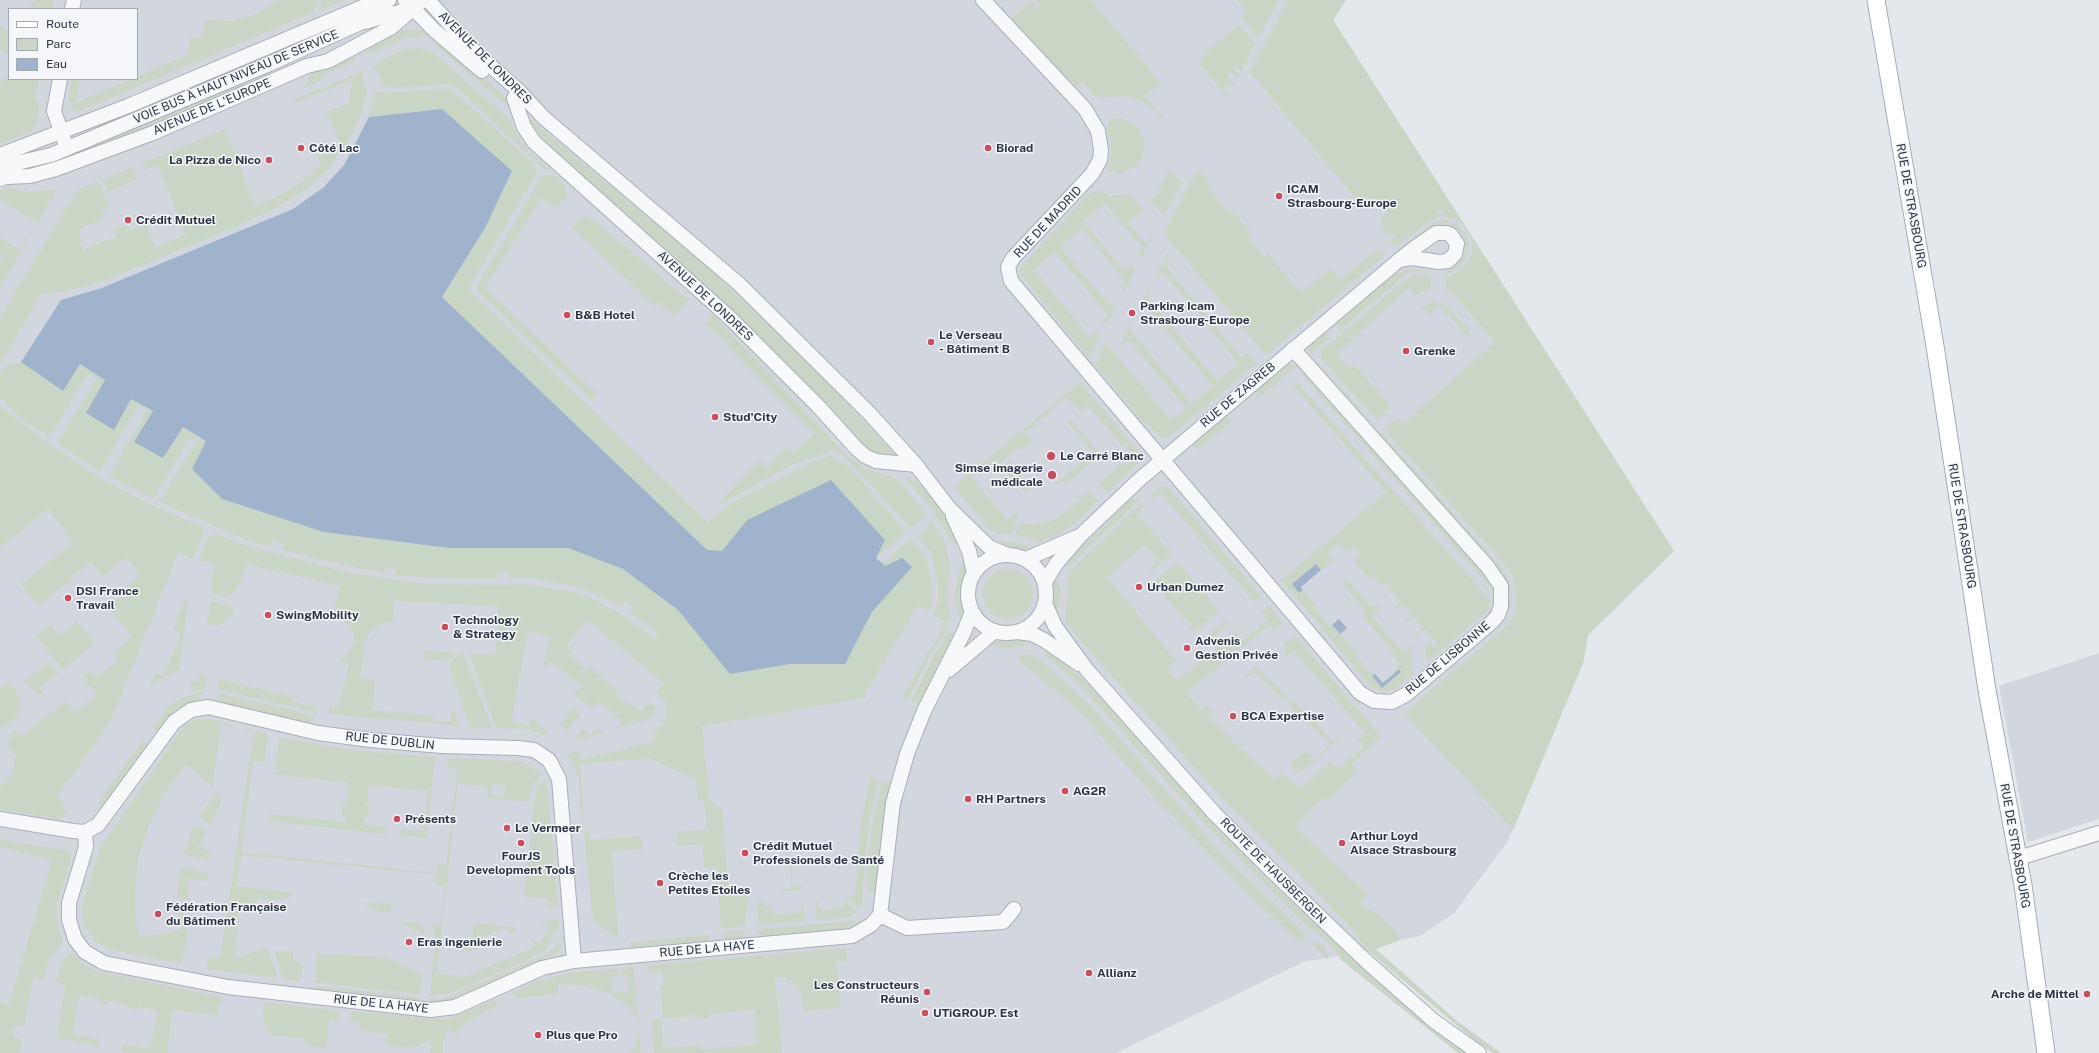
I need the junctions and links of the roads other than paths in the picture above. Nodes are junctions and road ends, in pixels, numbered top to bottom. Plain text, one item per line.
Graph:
1 (388, 0) edge
2 (428, 0) edge
3 (983, 0) edge
4 (1876, 0) edge
5 (371, 2) edge
6 (413, 3) edge
7 (360, 23) junction
8 (60, 80) edge
9 (514, 98) junction
10 (543, 117) junction
11 (60, 132) junction
12 (67, 148) junction
13 (0, 155) edge
14 (73, 163) junction
15 (0, 167) edge
16 (0, 179) edge
17 (1399, 260) dead end
18 (1293, 349) junction
19 (1162, 460) junction
20 (916, 465) junction
21 (949, 508) junction
22 (1081, 535) junction
23 (1008, 554) junction
24 (1026, 559) junction
25 (974, 573) junction
26 (1045, 582) junction
27 (1045, 603) junction
28 (972, 611) junction
29 (995, 631) junction
30 (1017, 632) junction
31 (1087, 670) junction
32 (943, 675) junction
33 (0, 819) edge
34 (85, 832) junction
35 (2099, 833) edge
36 (2019, 858) junction
37 (1014, 909) dead end
38 (880, 915) junction
39 (574, 961) junction
40 (1479, 1053) edge
41 (2046, 1053) edge

1 - 7 street
2 - 10 street, AVENUE DE LONDRES
3 - 19 street, RUE DE MADRID
4 - 36 main road, RUE DE STRASBOURG
5 - 7 street
5 - 11 street
6 - 7 street
6 - 9 street, AVENUE DE LONDRES
6 - 14 street, AVENUE DE L'EUROPE
7 - 12 street, VOIE BUS À HAUT NIVEAU DE SERVICE
8 - 11 street
9 - 10 street, AVENUE DE LONDRES
9 - 20 street, AVENUE DE LONDRES
10 - 20 street, AVENUE DE LONDRES
11 - 12 street
11 - 13 street
12 - 14 street
12 - 15 street
14 - 16 street, AVENUE DE L'EUROPE
17 - 18 street, RUE DE ZAGREB
18 - 19 street, RUE DE ZAGREB
18 - 19 street, RUE DE LISBONNE
19 - 22 street, RUE DE ZAGREB
20 - 21 street, AVENUE DE LONDRES
21 - 23 street, AVENUE DE LONDRES
21 - 25 street, AVENUE DE LONDRES
22 - 24 street, RUE DE ZAGREB
22 - 26 street, RUE DE ZAGREB
23 - 24 street
23 - 25 street
24 - 26 street
25 - 28 street
26 - 27 street
27 - 30 street
27 - 31 street, ROUTE DE HAUSBERGEN
28 - 29 street
28 - 32 street
29 - 30 street
29 - 32 street
30 - 31 street, ROUTE DE HAUSBERGEN
31 - 40 street, ROUTE DE HAUSBERGEN
32 - 38 street
33 - 34 street
34 - 39 street, RUE DE LA HAYE
34 - 39 street, RUE DE DUBLIN
35 - 36 street
36 - 41 main road, RUE DE STRASBOURG
37 - 38 street
38 - 39 street, RUE DE LA HAYE

